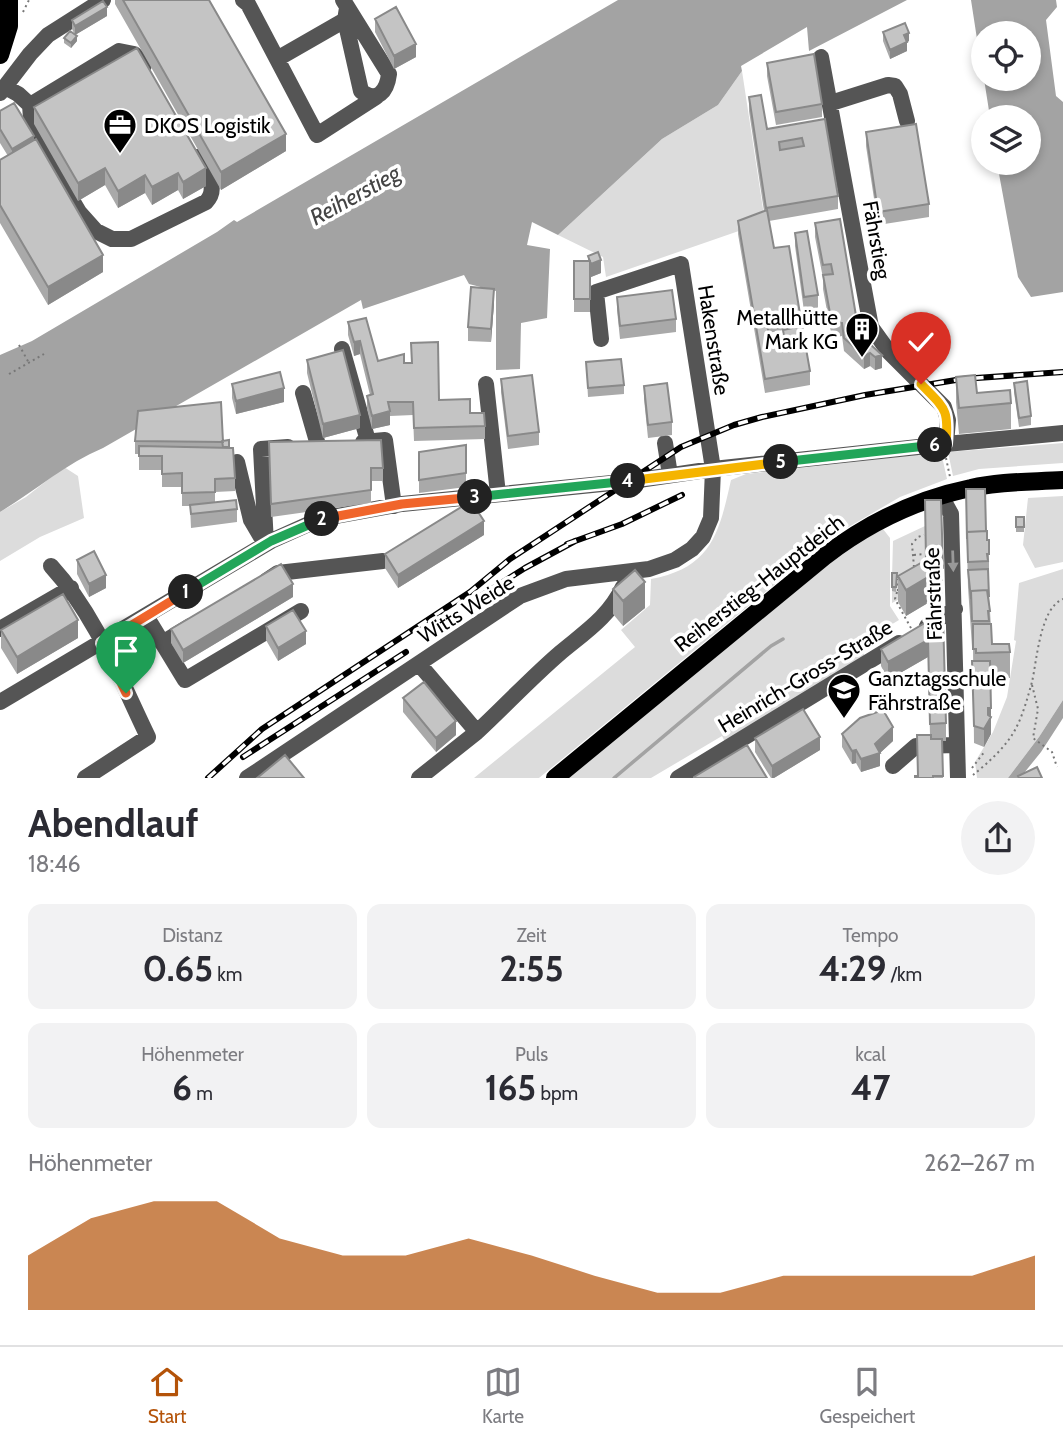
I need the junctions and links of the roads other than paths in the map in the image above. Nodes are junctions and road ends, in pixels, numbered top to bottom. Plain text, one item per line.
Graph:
1 (103, 0) edge
2 (243, 0) edge
3 (15, 8) edge
4 (345, 9) edge
5 (0, 55) edge
6 (821, 58) dead end
7 (277, 59) junction
8 (155, 83) edge
9 (2, 90) edge
10 (376, 97) junction
11 (831, 103) junction
12 (30, 104) junction
13 (907, 121) dead end
14 (187, 141) edge
15 (601, 339) dead end
16 (342, 349) edge
17 (486, 384) dead end
18 (303, 393) dead end
19 (1063, 433) edge
20 (368, 441) junction
21 (665, 443) dead end
22 (330, 444) junction
23 (945, 448) junction
24 (237, 462) edge
25 (713, 469) junction
26 (670, 475) junction
27 (1063, 480) edge
28 (498, 494) junction
29 (941, 496) junction
30 (394, 506) junction
31 (266, 544) junction
32 (383, 561) edge
33 (51, 566) dead end
34 (628, 571) junction
35 (255, 587) edge
36 (71, 588) junction
37 (955, 609) junction
38 (301, 611) dead end
39 (208, 615) edge
40 (146, 616) junction
41 (0, 629) edge
42 (102, 643) junction
43 (162, 643) junction
44 (419, 664) junction
45 (0, 702) edge
46 (477, 732) junction
47 (957, 745) junction
48 (893, 766) dead end
49 (962, 776) edge
50 (85, 778) edge
51 (247, 778) edge
52 (419, 778) edge
53 (555, 778) edge
54 (678, 778) edge

1 - 9 street
2 - 7 street
3 - 5 main road
4 - 7 street
4 - 10 street
4 - 10 street
6 - 11 street, Fährstieg
7 - 10 street
8 - 12 street
9 - 12 street
11 - 13 street
11 - 23 street, Fährstieg
12 - 14 street
15 - 25 street, Hakenstraße
16 - 20 street
17 - 28 street
18 - 22 street
19 - 23 street
20 - 22 street
20 - 30 street
21 - 26 street
22 - 31 street
23 - 25 street
24 - 31 street
25 - 26 street
25 - 34 street, Witts Weide
26 - 28 street
27 - 29 main road, Reiherstieg-Hauptdeich
28 - 30 street
29 -> 37 street, Fährstraße
29 - 53 main road, Reiherstieg-Hauptdeich
30 - 31 street
31 - 40 street
32 - 35 street
33 - 36 street
34 - 44 street, Witts Weide
34 - 46 street
36 - 41 street
36 - 42 street
37 - 47 street, Fährstraße
37 - 54 street, Heinrich-Gross-Straße
38 - 43 street
39 - 43 street
40 - 42 street
40 - 43 street
42 - 45 street
42 - 50 street
44 - 46 street
44 - 51 street, Witts Weide
46 - 52 street
47 - 48 street
47 - 49 street, Fährstraße

